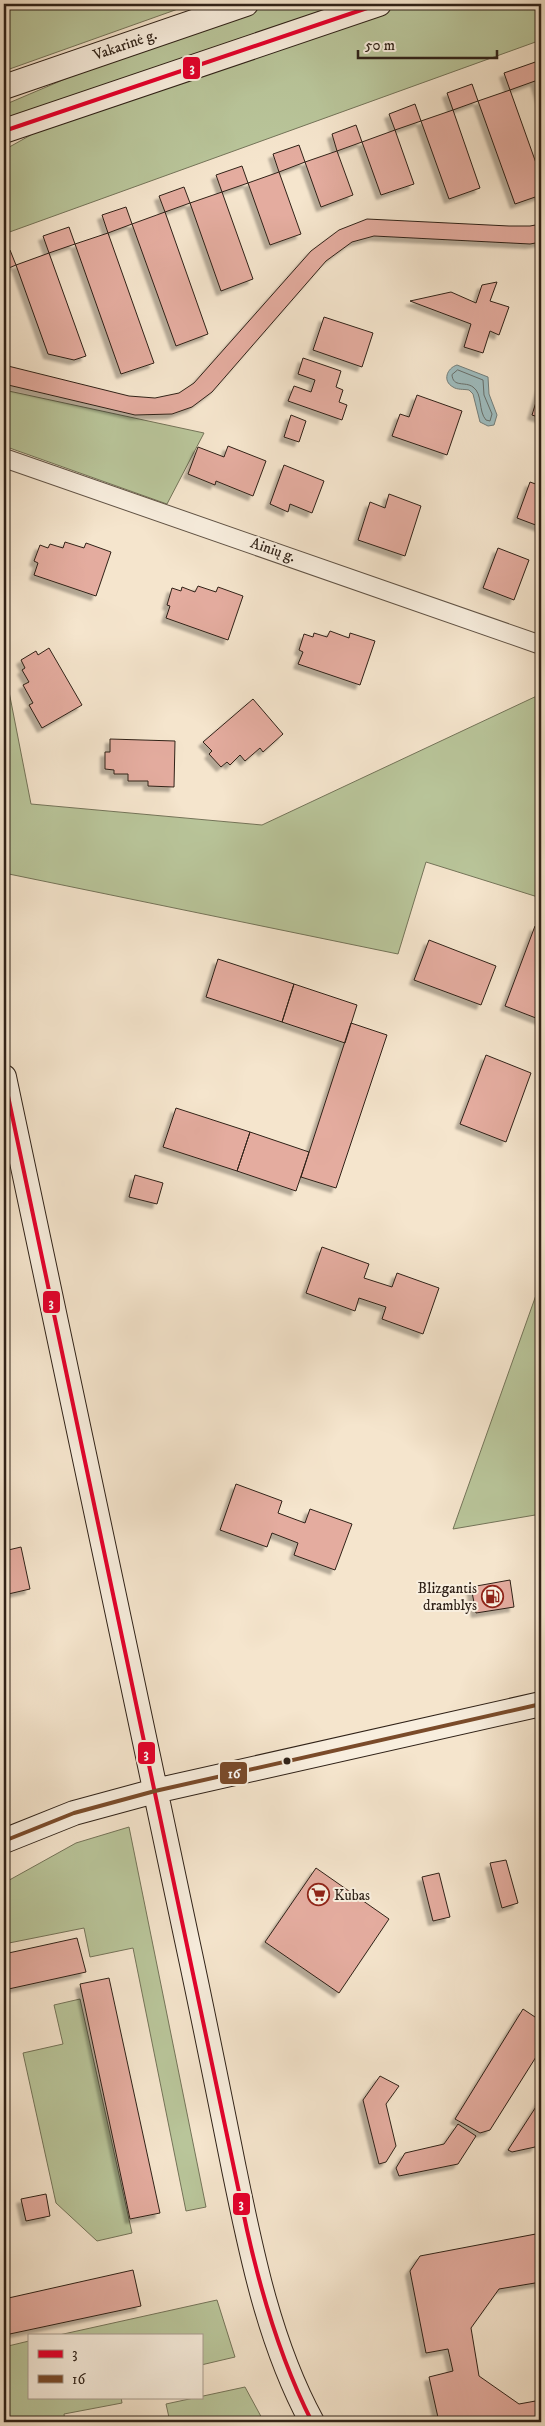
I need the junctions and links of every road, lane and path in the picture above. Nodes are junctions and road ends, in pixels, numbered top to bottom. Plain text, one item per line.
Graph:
1 (246, 4) edge
2 (378, 4) edge
3 (4, 87) edge
4 (4, 131) edge
5 (4, 458) edge
6 (541, 645) edge
7 (4, 1077) edge
8 (541, 1704) edge
9 (155, 1791) junction
10 (4, 1841) edge
11 (312, 2422) edge

1 - 3 main road, Vakarinė g.
2 - 4 main road
5 - 6 street, Ainių g.
7 - 9 main road
8 - 9 main road
9 - 10 main road
9 - 11 main road

